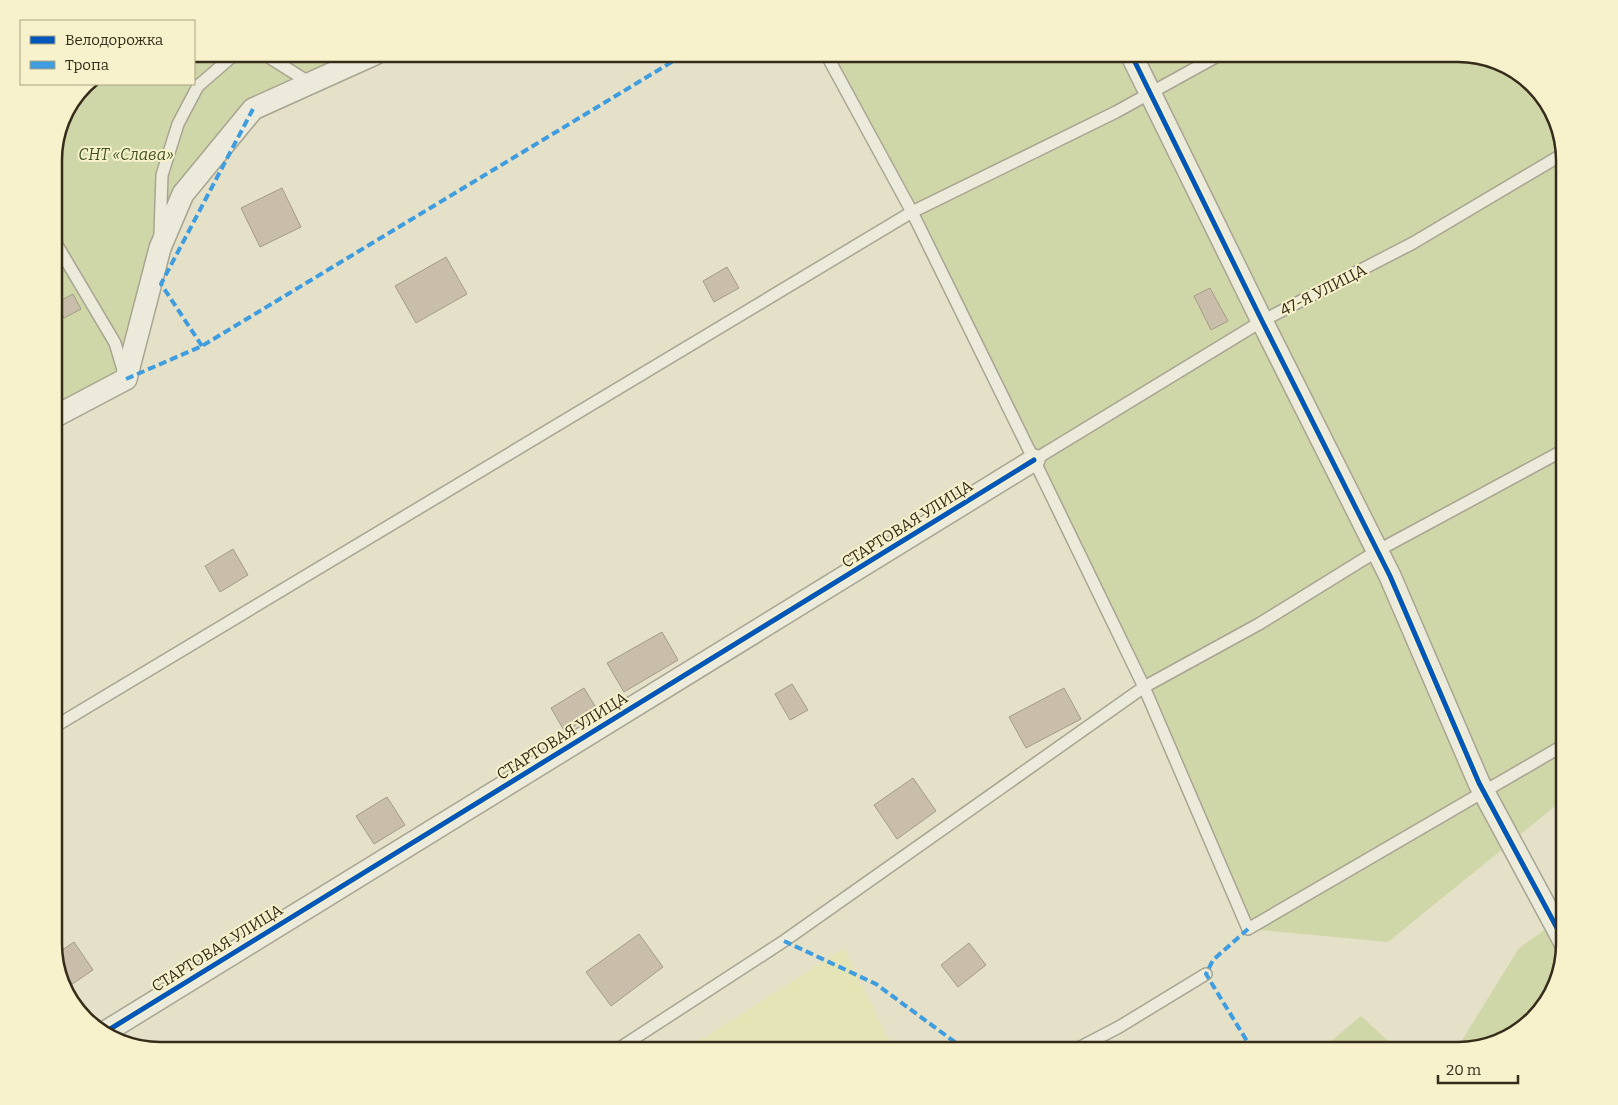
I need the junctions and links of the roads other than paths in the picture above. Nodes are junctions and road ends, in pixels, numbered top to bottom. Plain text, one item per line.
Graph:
1 (831, 62) edge
2 (1135, 62) edge
3 (1206, 62) edge
4 (225, 63) edge
5 (278, 63) edge
6 (357, 63) edge
7 (310, 84) junction
8 (1150, 93) junction
9 (1556, 158) edge
10 (912, 212) junction
11 (160, 248) junction
12 (63, 255) edge
13 (1262, 321) junction
14 (126, 379) junction
15 (63, 412) edge
16 (1556, 454) edge
17 (1034, 460) junction
18 (1376, 551) junction
19 (1144, 687) junction
20 (63, 722) edge
21 (1556, 750) edge
22 (1484, 792) junction
23 (1556, 926) edge
24 (1206, 974) dead end
25 (111, 1029) edge
26 (629, 1042) edge
27 (1090, 1042) edge

1 - 10 lane
2 - 8 street
3 - 8 lane
4 - 11 lane
5 - 7 lane
6 - 7 street
7 - 11 street
8 - 10 lane
8 - 13 street
9 - 13 lane, 47-Я УЛИЦА
10 - 17 lane
10 - 20 lane
11 - 14 street
12 - 14 lane
13 - 17 lane, 47-Я УЛИЦА
13 - 18 street
14 - 15 street
16 - 18 lane
17 - 19 lane
17 - 25 street, СТАРТОВАЯ УЛИЦА
18 - 19 lane
18 - 22 street
19 - 22 lane
19 - 26 lane
21 - 22 lane
22 - 23 street
24 - 27 lane

